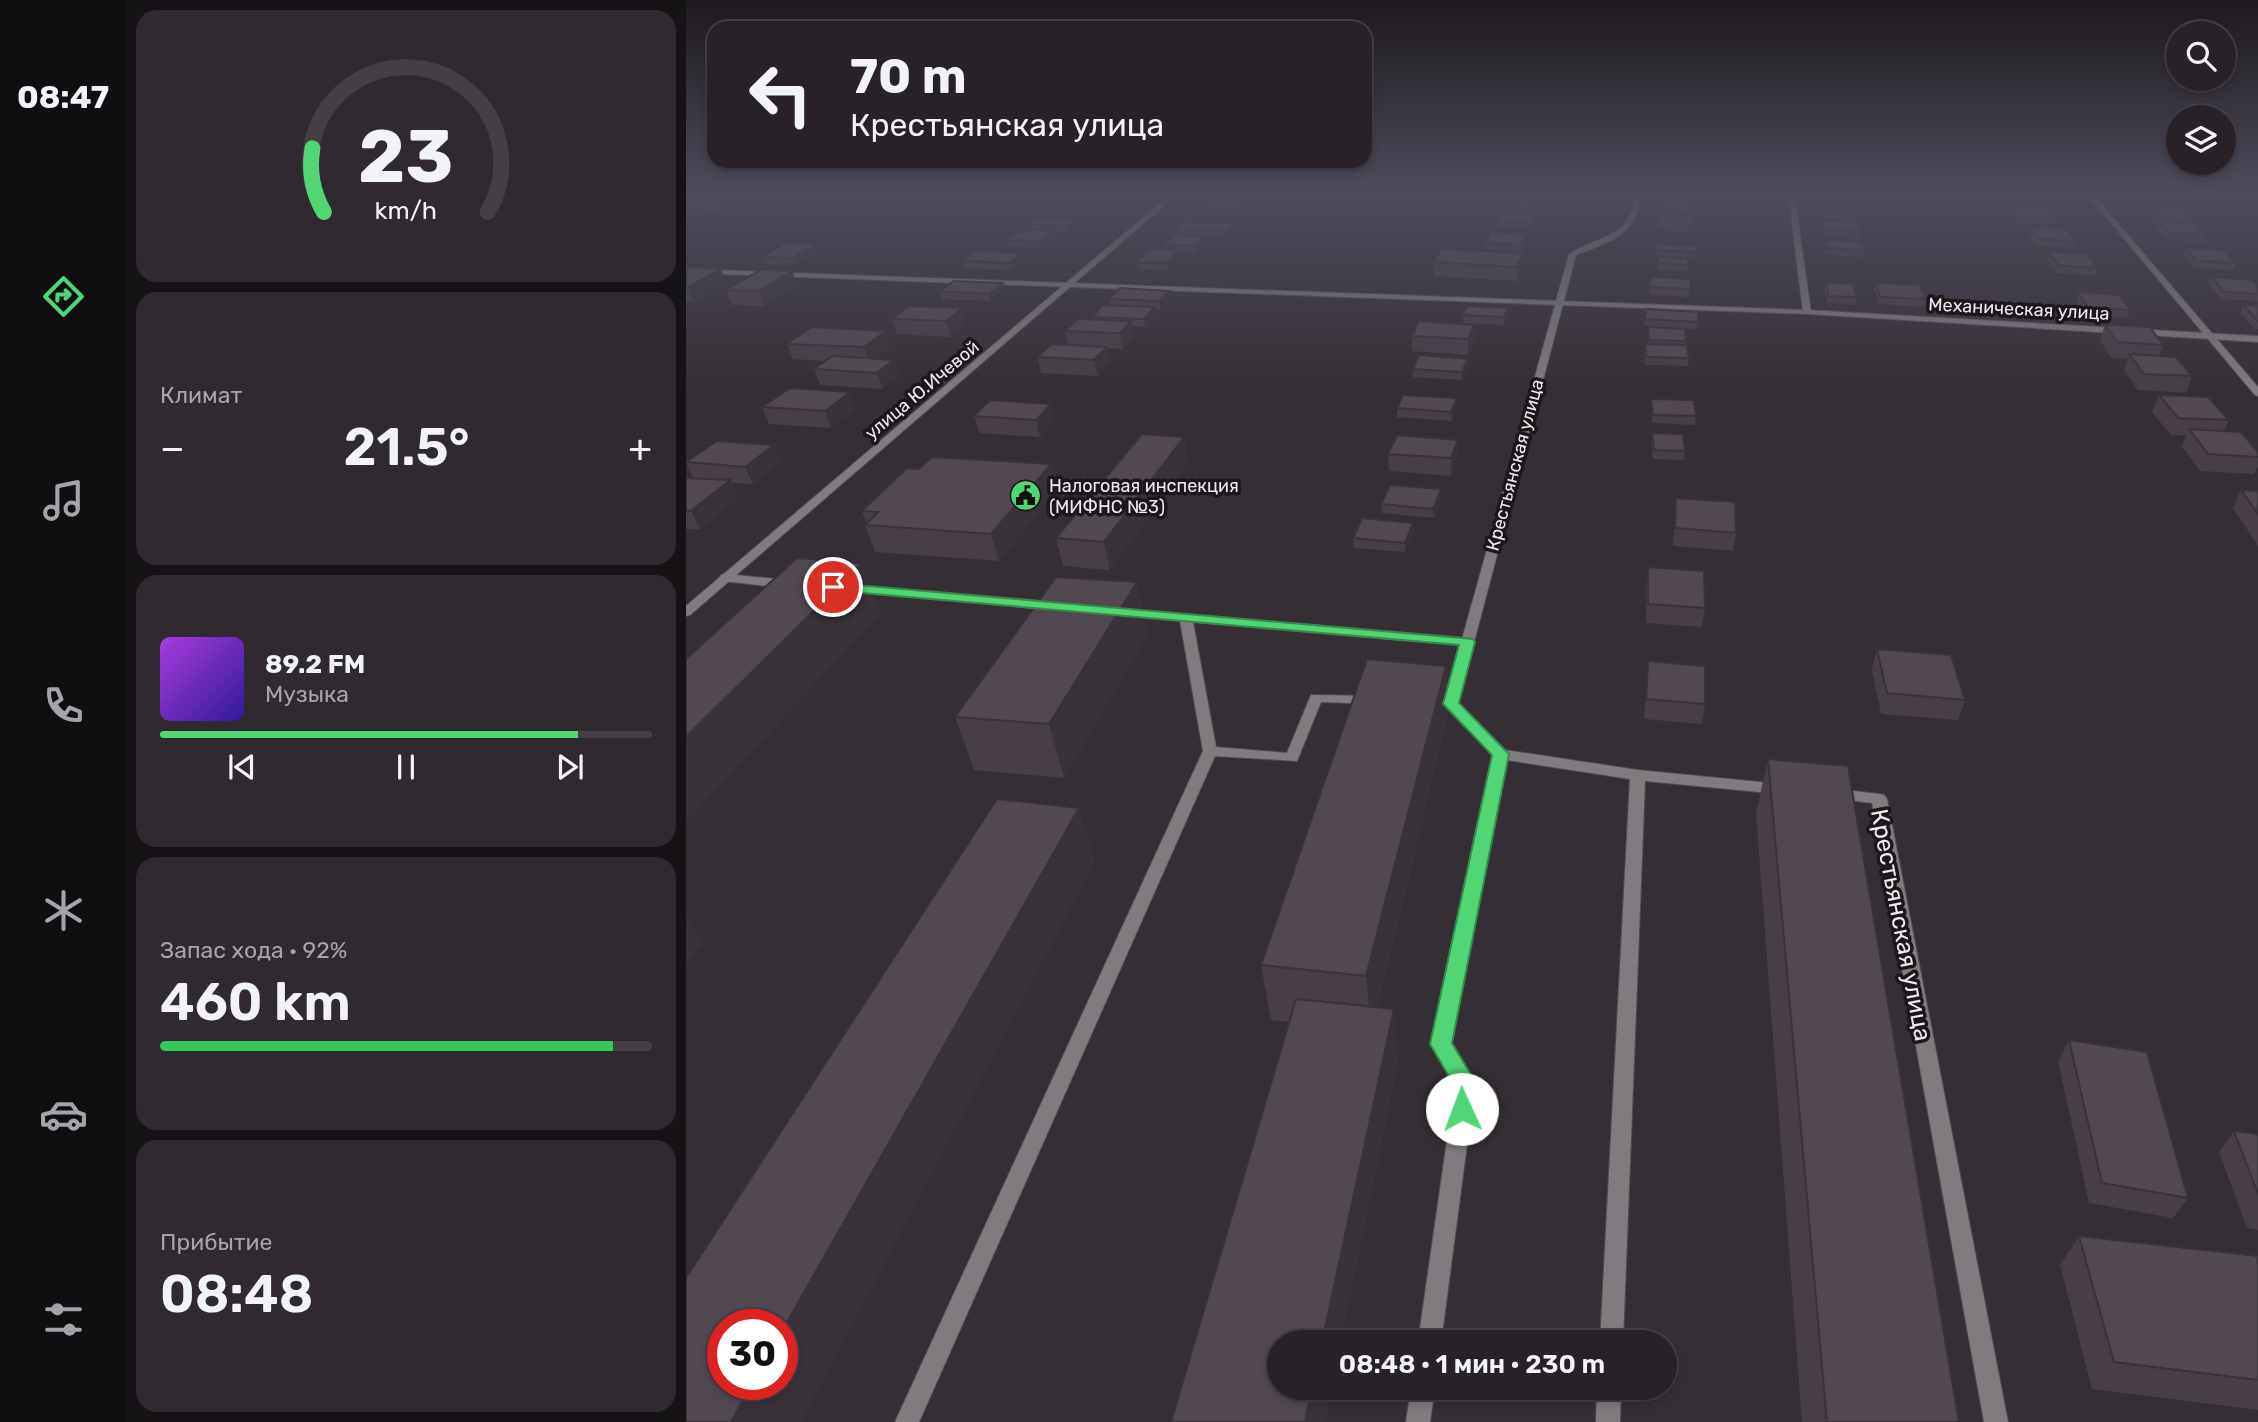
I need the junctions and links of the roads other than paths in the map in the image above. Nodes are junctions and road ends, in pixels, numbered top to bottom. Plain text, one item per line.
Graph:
1 (1101, 258) edge
2 (1572, 258) edge
3 (1800, 258) edge
4 (2145, 258) edge
5 (686, 271) edge
6 (1070, 285) junction
7 (1559, 303) junction
8 (1807, 312) junction
9 (2210, 335) junction
10 (2258, 339) edge
11 (2258, 393) edge
12 (725, 578) junction
13 (806, 585) edge
14 (847, 589) edge
15 (1064, 607) edge
16 (686, 612) edge
17 (1118, 612) edge
18 (1186, 618) junction
19 (1468, 642) junction
20 (1397, 701) edge
21 (1210, 751) junction
22 (1501, 754) junction
23 (1638, 775) junction
24 (1431, 1330) edge
25 (1612, 1330) edge
26 (1421, 1400) edge
27 (1609, 1400) edge
28 (907, 1422) edge
29 (1418, 1422) edge
30 (1608, 1422) edge
31 (1996, 1422) edge

1 - 6 street, улица Ю.Ичевой
2 - 7 street, Крестьянская улица
3 - 8 street
4 - 9 street
5 - 6 street, Механическая улица
6 - 7 street, Механическая улица
6 - 12 street, улица Ю.Ичевой
7 - 8 street, Механическая улица
7 - 19 street, Крестьянская улица
8 - 9 street, Механическая улица
9 - 10 street, Механическая улица
9 - 11 street
12 - 13 street
12 - 16 street, улица Ю.Ичевой
14 - 15 street
17 - 18 street
18 - 19 street
18 - 21 street
19 - 22 street, Крестьянская улица
20 - 21 street
21 - 28 street
22 - 23 street, Крестьянская улица
22 - 24 street
23 - 25 street
23 - 31 street, Крестьянская улица
26 - 29 street
27 - 30 street

